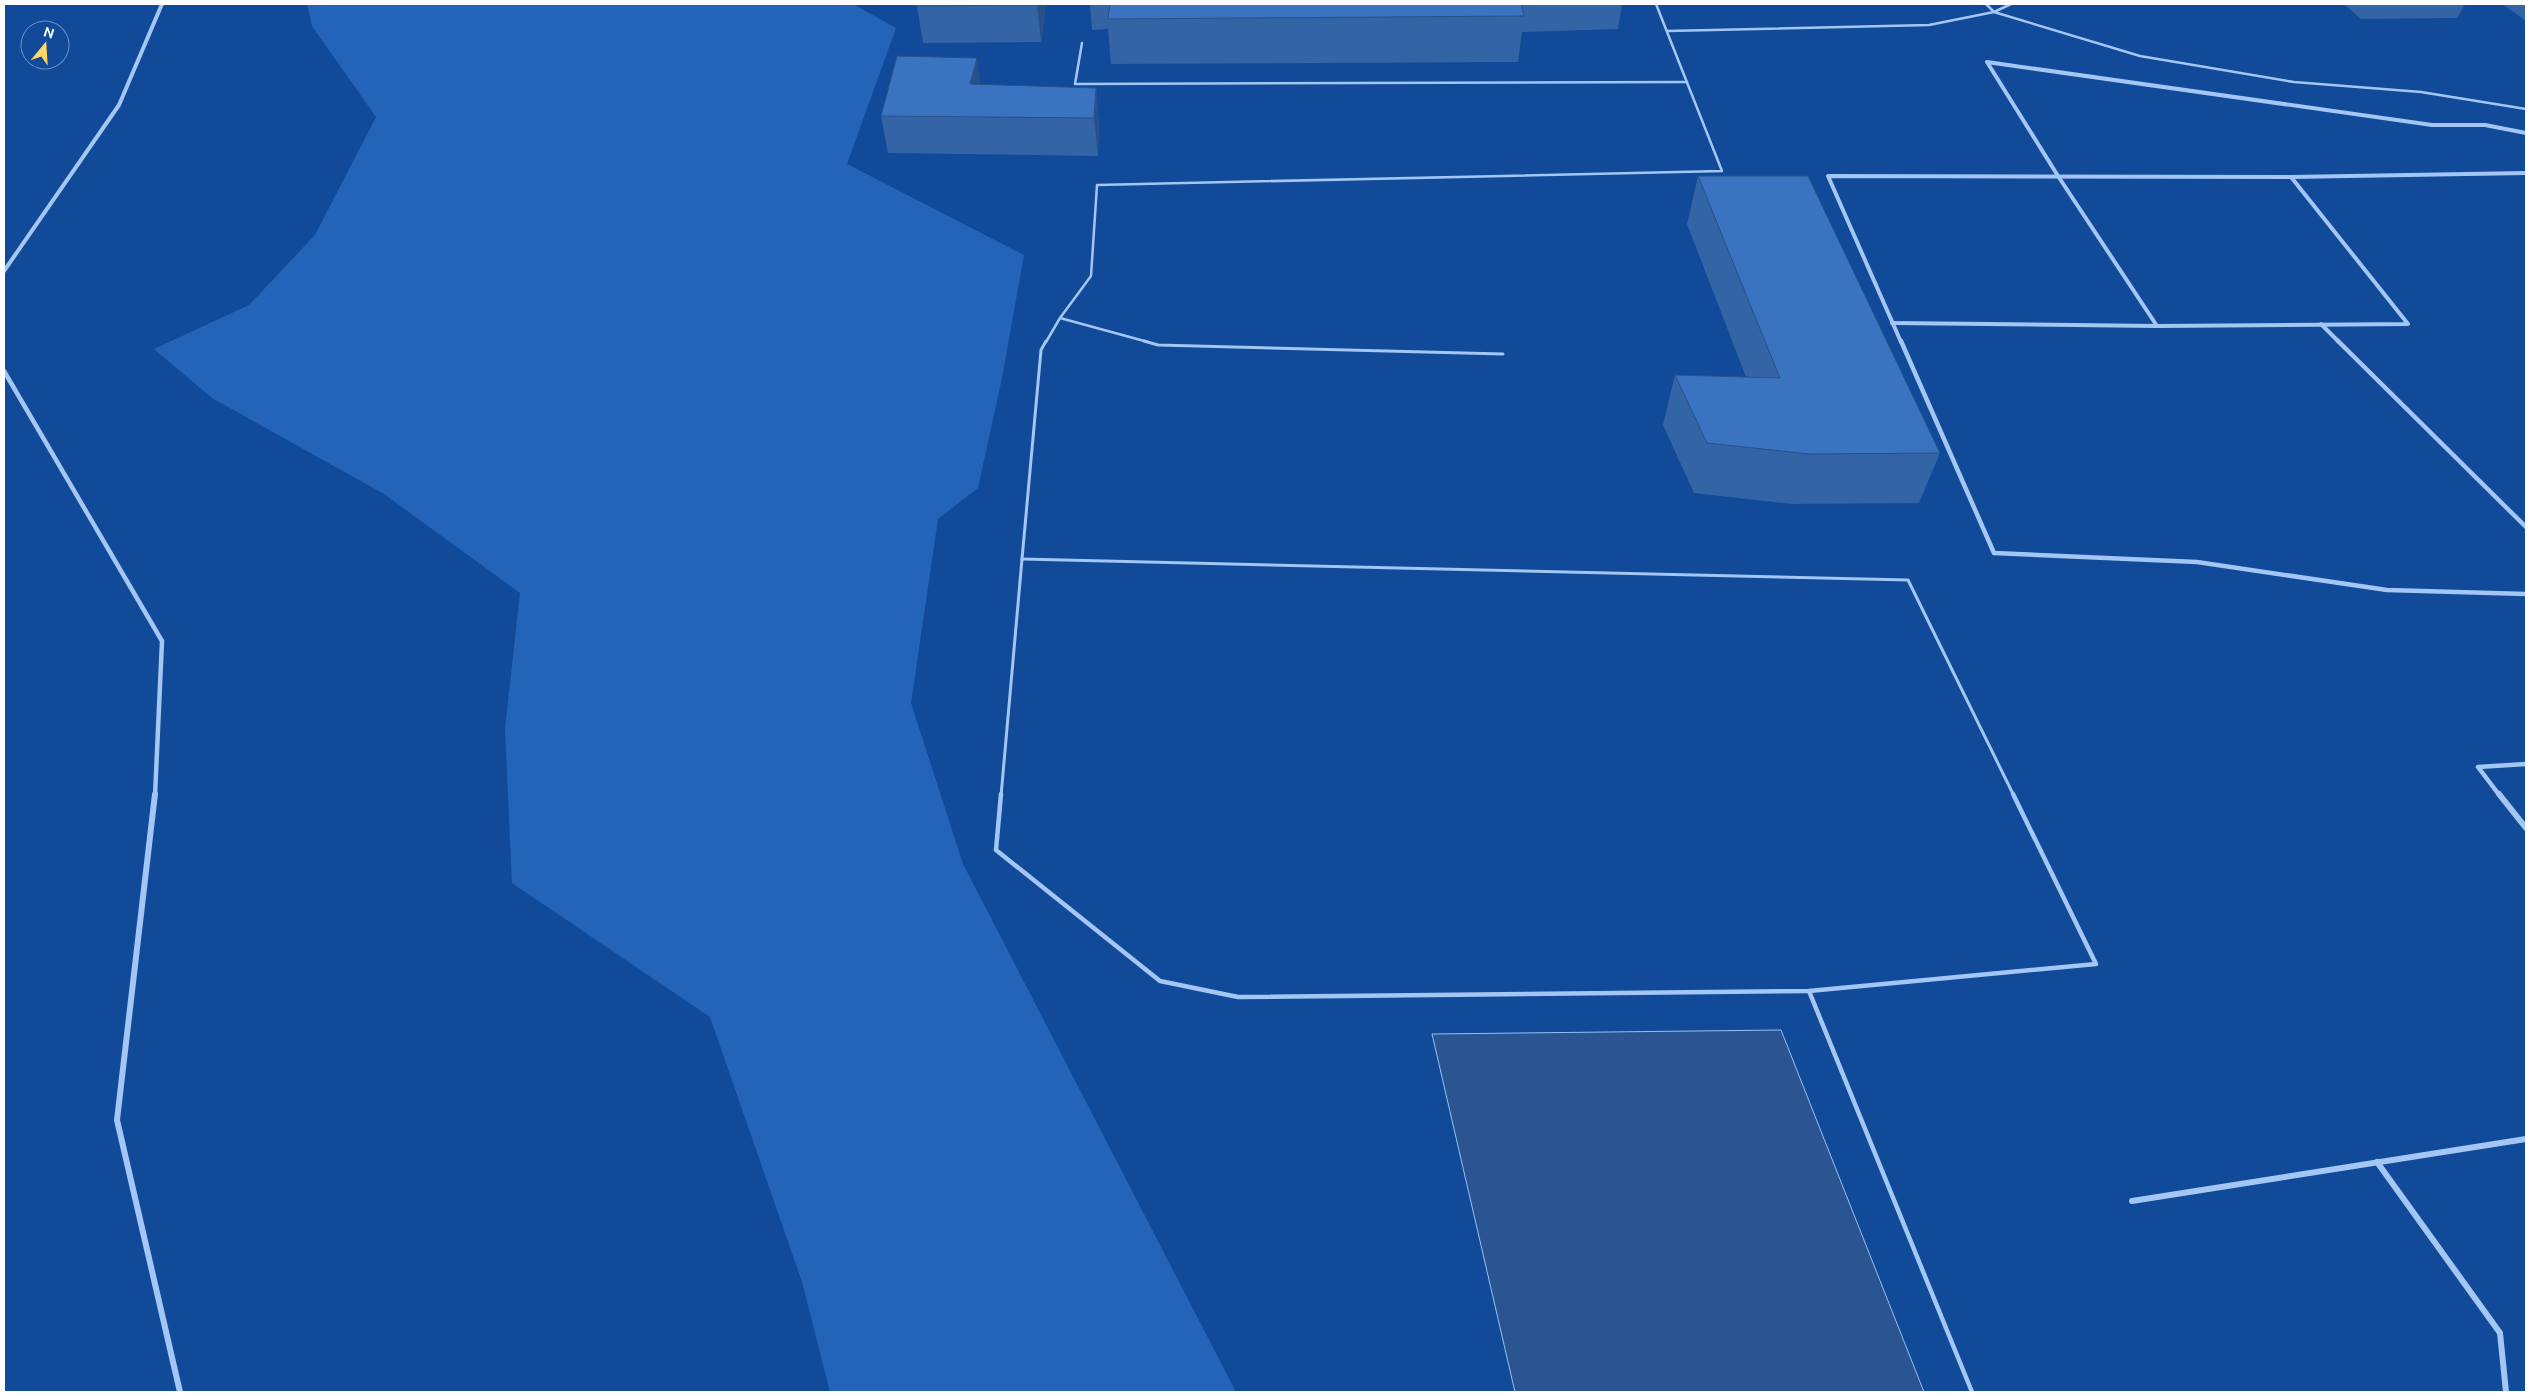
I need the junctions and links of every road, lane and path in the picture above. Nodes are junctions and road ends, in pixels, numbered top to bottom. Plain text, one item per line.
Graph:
1 (162, 4) edge
2 (1656, 4) edge
3 (1986, 4) edge
4 (2012, 4) edge
5 (1994, 12) junction
6 (1667, 31) junction
7 (1082, 43) dead end
8 (1687, 82) junction
9 (2526, 109) edge
10 (2526, 133) edge
11 (2521, 173) junction
12 (2526, 173) edge
13 (2058, 176) junction
14 (2291, 177) junction
15 (2526, 178) edge
16 (4, 271) edge
17 (1060, 318) junction
18 (1892, 323) junction
19 (2321, 324) junction
20 (2157, 326) junction
21 (1503, 354) dead end
22 (4, 370) edge
23 (2526, 527) edge
24 (1022, 559) junction
25 (2526, 594) edge
26 (2526, 764) edge
27 (2526, 828) edge
28 (1809, 991) junction
29 (2526, 1139) edge
30 (2377, 1162) junction
31 (2132, 1201) dead end
32 (180, 1392) edge
33 (1972, 1392) edge
34 (2506, 1392) edge

1 - 16 street
2 - 6 lane
3 - 5 lane
4 - 5 lane
5 - 6 lane
5 - 9 lane
6 - 8 lane
7 - 8 lane
8 - 17 lane
10 - 13 street
11 - 12 street
11 - 14 street
11 - 15 street
13 - 14 street
13 - 18 street
13 - 20 street
14 - 19 street
17 - 21 lane
17 - 24 lane
18 - 20 street
18 - 25 street
19 - 20 street
19 - 23 street
22 - 32 street
24 - 28 lane
24 - 28 lane
26 - 27 street
28 - 33 lane
29 - 30 street
30 - 31 street
30 - 34 street

